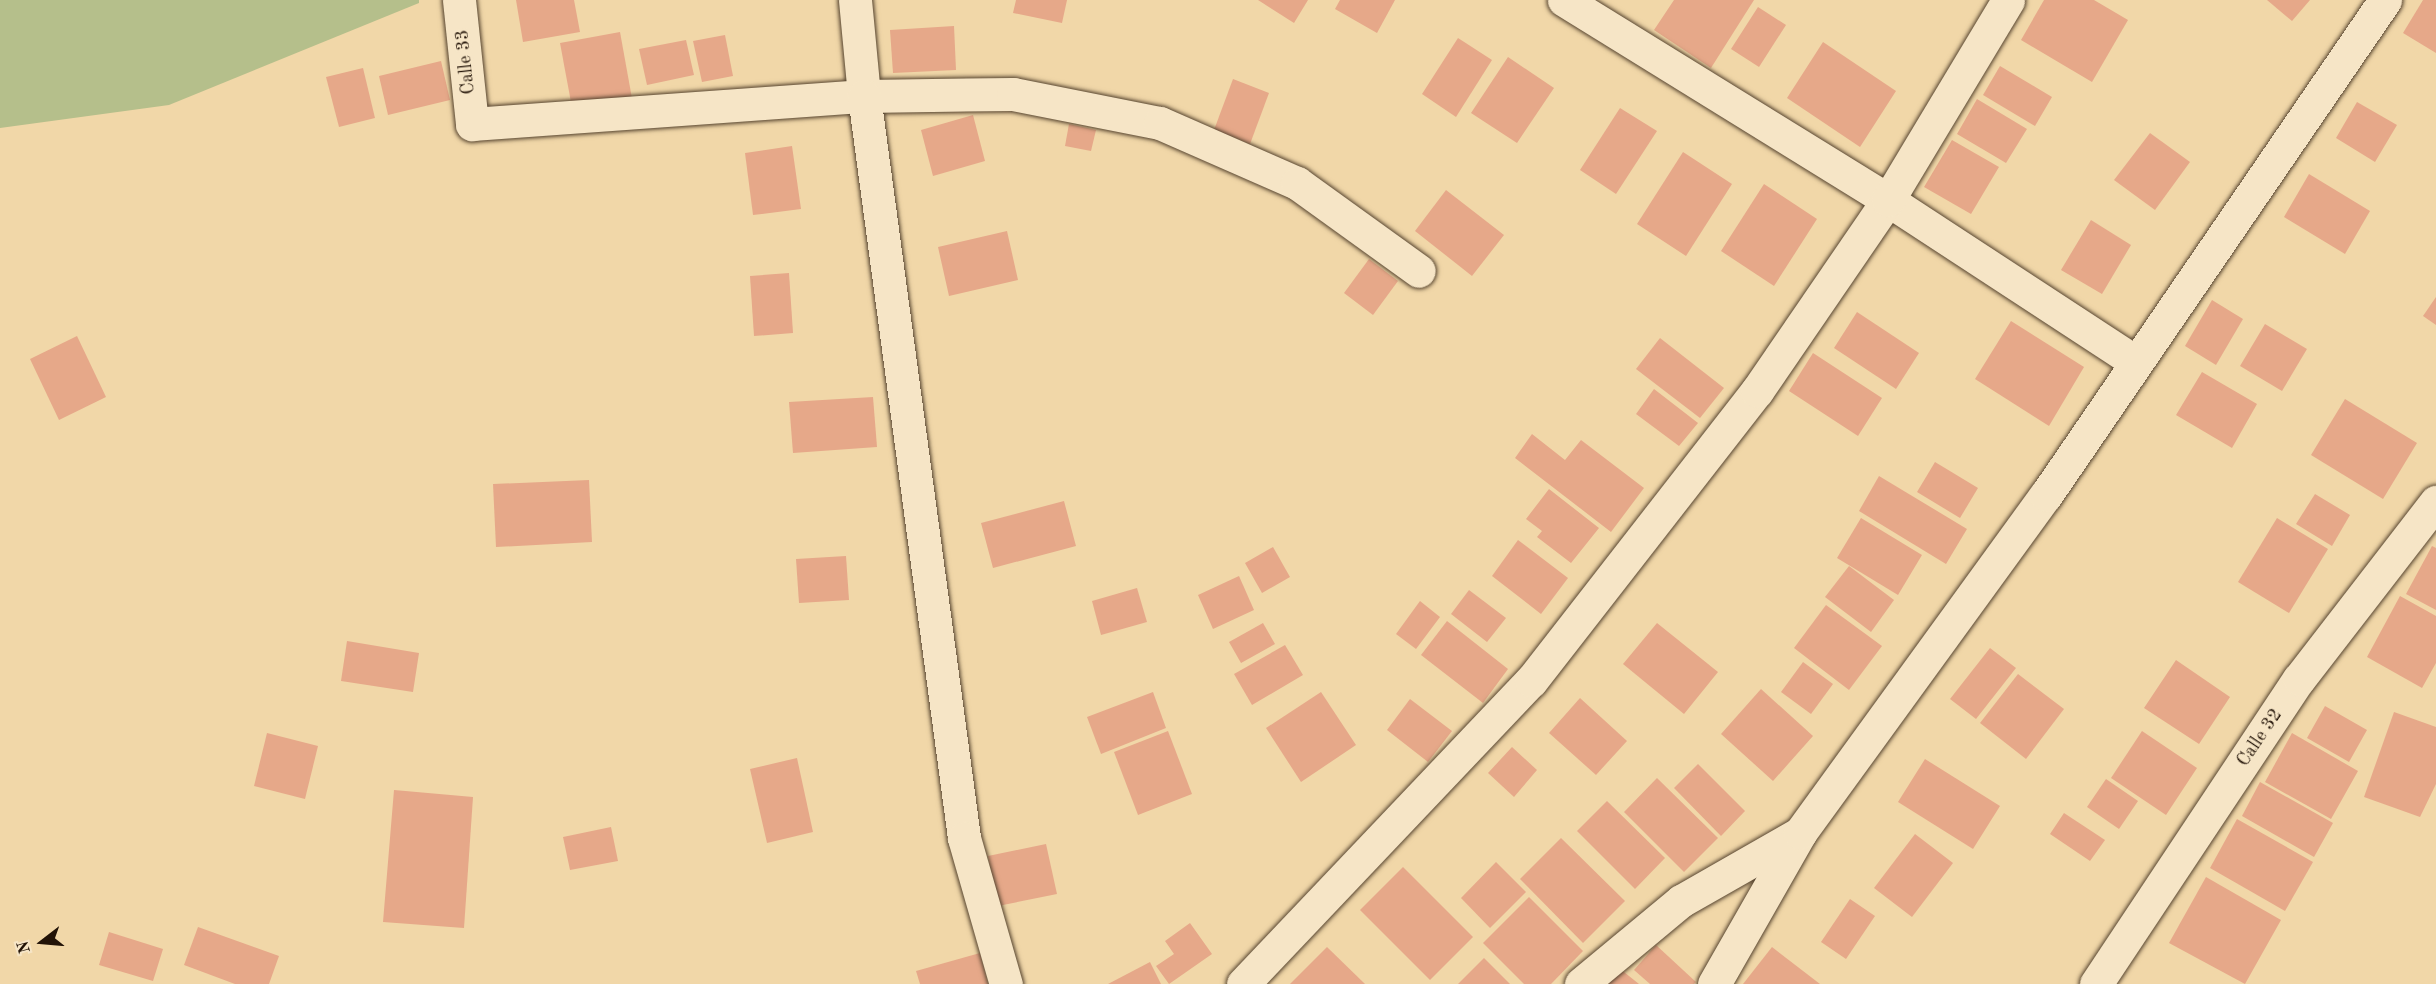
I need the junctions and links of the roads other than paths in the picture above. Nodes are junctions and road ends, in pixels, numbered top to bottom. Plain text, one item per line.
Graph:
1 (459, 0) edge
2 (855, 0) edge
3 (1564, 0) edge
4 (2008, 0) edge
5 (2385, 0) edge
6 (864, 96) junction
7 (1888, 200) junction
8 (1419, 271) dead end
9 (2134, 361) junction
10 (2436, 502) edge
11 (1800, 833) junction
12 (1006, 984) edge
13 (1243, 984) edge
14 (1581, 984) edge
15 (1714, 984) edge
16 (2096, 984) edge

1 - 6 street, Calle 33
2 - 6 street
3 - 7 street
4 - 7 street
5 - 9 street
6 - 8 street
6 - 12 street
7 - 9 street
7 - 13 street
9 - 11 street
10 - 16 street, Calle 32
11 - 14 street
11 - 15 street

